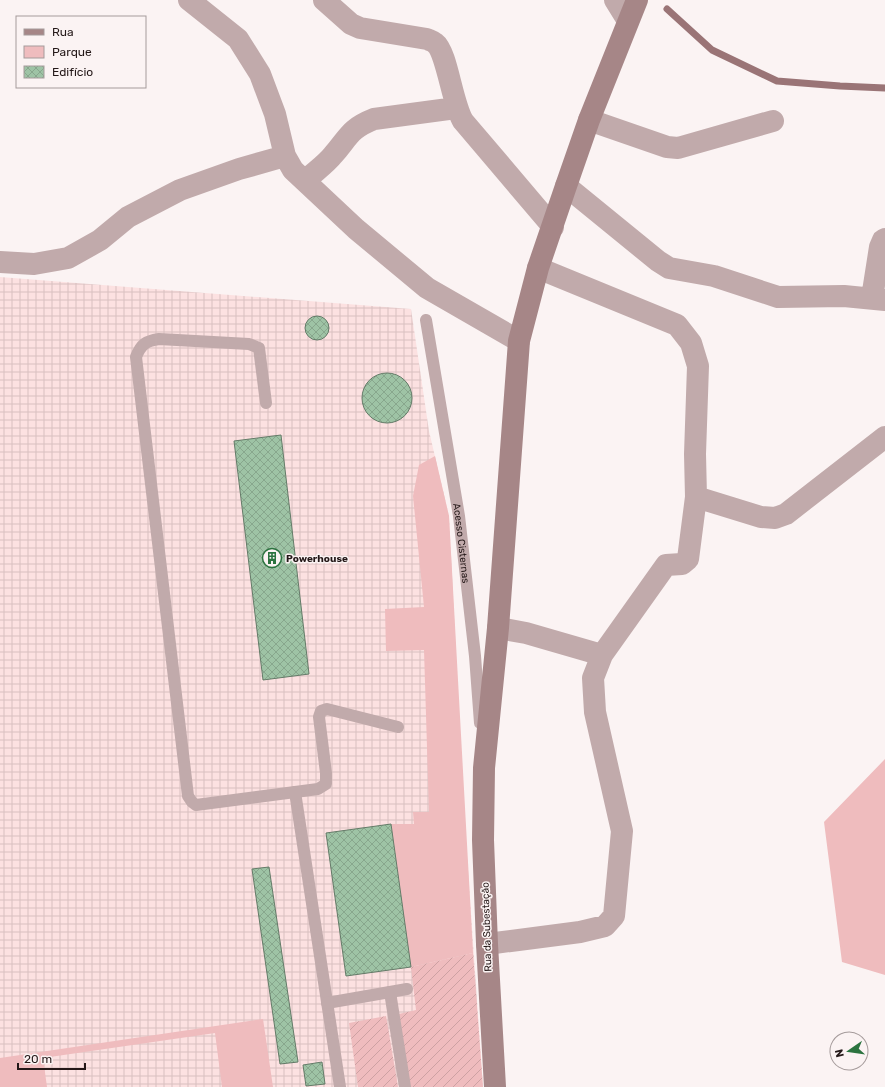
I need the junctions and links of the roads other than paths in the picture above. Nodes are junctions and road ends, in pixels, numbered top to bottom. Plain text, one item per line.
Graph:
1 (189, 0) edge
2 (324, 0) edge
3 (615, 0) edge
4 (637, 0) edge
5 (628, 21) junction
6 (456, 108) junction
7 (589, 120) junction
8 (773, 121) dead end
9 (286, 156) junction
10 (305, 181) junction
11 (566, 186) junction
12 (553, 227) junction
13 (885, 239) edge
14 (0, 262) edge
15 (538, 268) junction
16 (879, 299) edge
17 (426, 320) dead end
18 (519, 341) junction
19 (266, 403) dead end
20 (885, 437) edge
21 (696, 497) junction
22 (498, 628) junction
23 (602, 655) junction
24 (398, 728) dead end
25 (484, 768) junction
26 (295, 792) junction
27 (487, 944) junction
28 (407, 989) dead end
29 (390, 992) junction
30 (327, 1003) junction
31 (340, 1087) edge
32 (405, 1087) edge
33 (494, 1087) edge

1 - 9 street
2 - 6 street
3 - 5 street
4 - 5 street, Rua da Subestação
5 - 7 street, Rua da Subestação
6 - 10 street
6 - 12 street
7 - 8 street
7 - 11 street, Rua da Subestação
9 - 10 street
9 - 14 street
10 - 18 street
11 - 12 street, Rua da Subestação
11 - 16 street
12 - 15 street, Rua da Subestação
13 - 16 street
15 - 18 street, Rua da Subestação
15 - 21 street
17 - 25 lane, Acesso Cisternas
18 - 22 street, Rua da Subestação
19 - 26 lane
20 - 21 street
21 - 23 street
22 - 23 street
22 - 25 street, Rua da Subestação
23 - 27 street
24 - 26 lane
25 - 27 street, Rua da Subestação
26 - 30 lane
27 - 33 street, Rua da Subestação
28 - 29 lane
29 - 30 lane
29 - 32 lane
30 - 31 lane

